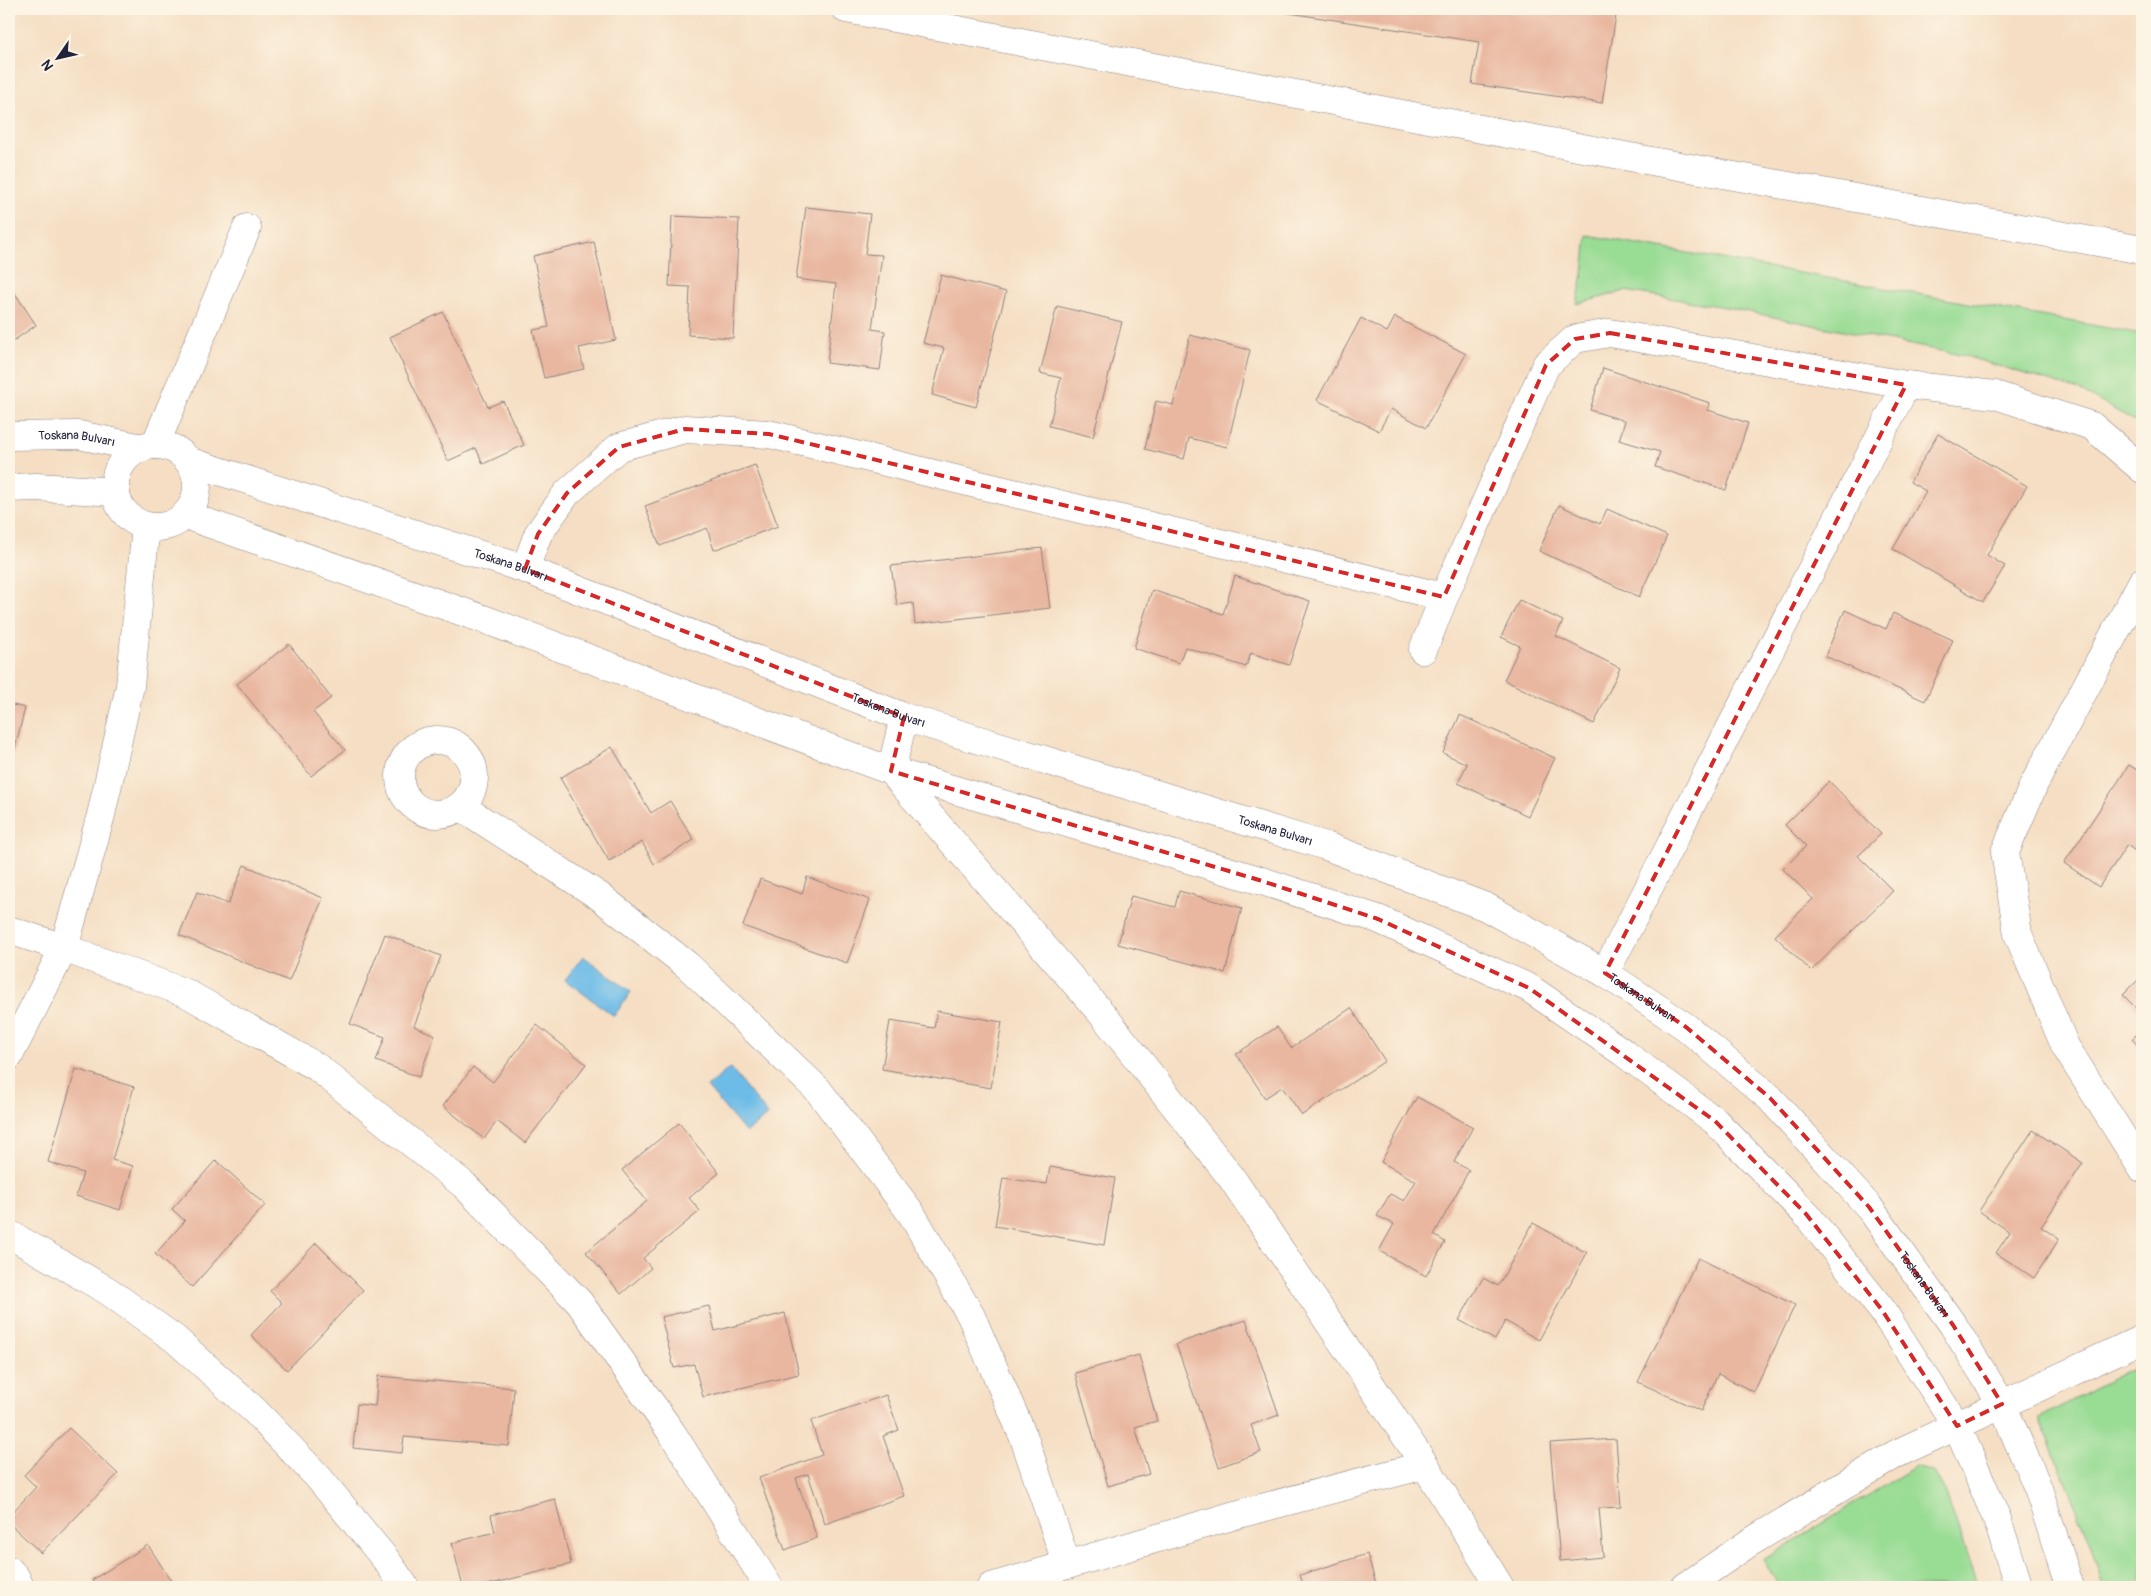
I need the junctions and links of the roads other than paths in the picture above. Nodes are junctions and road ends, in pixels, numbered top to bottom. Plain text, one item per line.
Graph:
1 (846, 9) edge
2 (247, 228) dead end
3 (2142, 250) edge
4 (1906, 385) junction
5 (9, 436) edge
6 (148, 446) junction
7 (188, 460) junction
8 (2142, 469) edge
9 (9, 488) edge
10 (116, 492) junction
11 (185, 515) junction
12 (146, 526) junction
13 (525, 569) junction
14 (2142, 582) edge
15 (1444, 597) junction
16 (1423, 650) dead end
17 (904, 717) junction
18 (891, 771) junction
19 (460, 806) dead end
20 (9, 930) edge
21 (64, 948) junction
22 (1605, 973) junction
23 (9, 1056) edge
24 (2142, 1168) edge
25 (9, 1234) edge
26 (2142, 1339) edge
27 (2002, 1404) junction
28 (1957, 1426) junction
29 (1425, 1465) junction
30 (1067, 1565) junction
31 (9, 1570) edge
32 (20, 1587) edge
33 (405, 1587) edge
34 (769, 1587) edge
35 (991, 1587) edge
36 (1500, 1587) edge
37 (1685, 1587) edge
38 (2019, 1587) edge
39 (2070, 1587) edge

1 - 3 street
2 - 6 street
4 - 8 street
4 - 15 street
4 - 22 street
5 - 6 street, Toskana Bulvarı
6 - 7 street, Toskana Bulvarı
6 - 10 street, Toskana Bulvarı
7 - 11 street
7 - 13 street, Toskana Bulvarı
9 - 10 street
10 - 12 street
11 - 12 street
11 - 18 street
12 - 21 street
13 - 15 street
13 - 17 street, Toskana Bulvarı
14 - 24 street
15 - 16 street
17 - 18 street
17 - 22 street, Toskana Bulvarı
18 - 28 street
18 - 29 street
19 - 30 street
20 - 21 street
21 - 23 street
21 - 34 street
22 - 27 street, Toskana Bulvarı
25 - 33 street
26 - 27 street
27 - 28 street
27 - 39 street, Toskana Bulvarı
28 - 37 street
28 - 38 street
29 - 30 street
29 - 36 street
30 - 35 street
31 - 32 street

